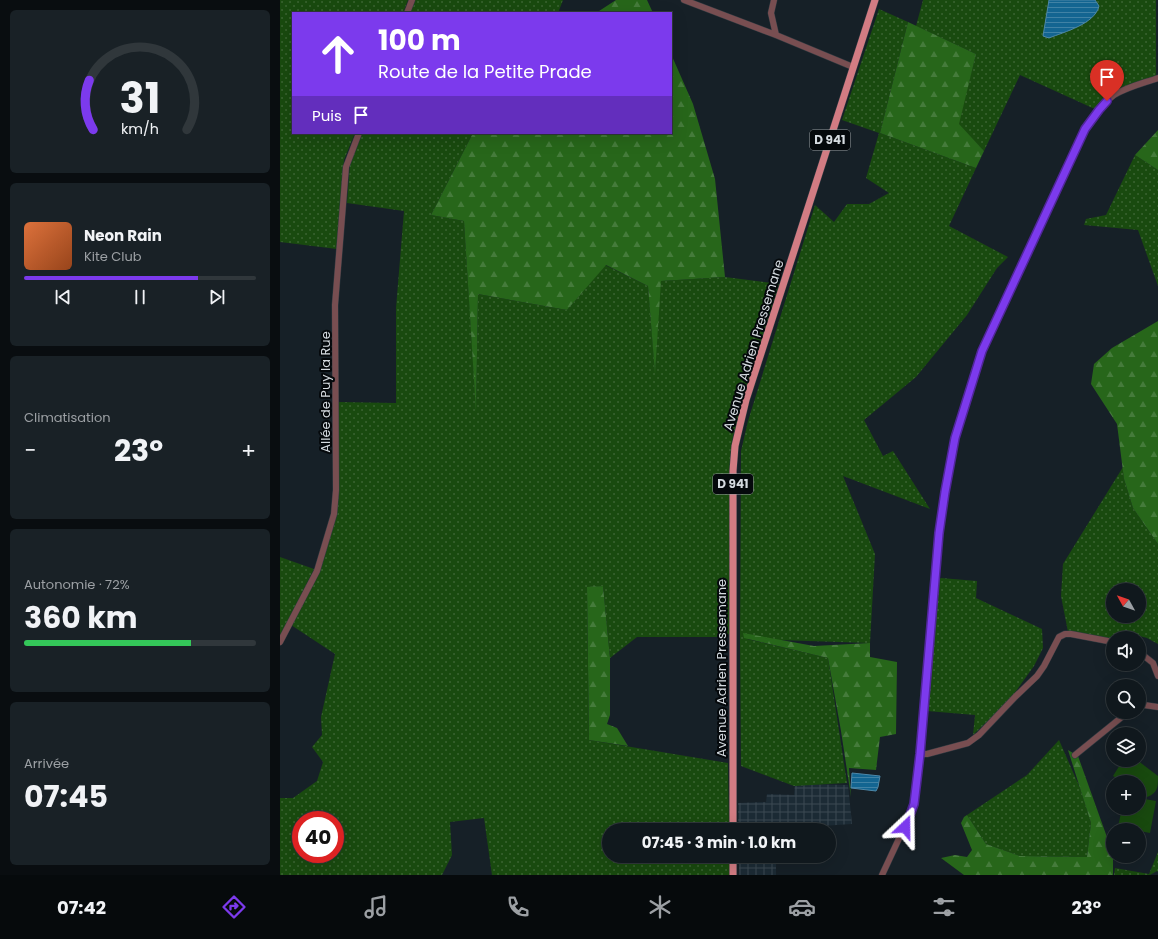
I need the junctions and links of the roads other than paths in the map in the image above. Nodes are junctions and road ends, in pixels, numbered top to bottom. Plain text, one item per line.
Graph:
1 (412, 0) edge
2 (684, 0) edge
3 (774, 0) edge
4 (875, 0) edge
5 (407, 12) edge
6 (776, 36) junction
7 (853, 68) junction
8 (1158, 78) edge
9 (359, 134) edge
10 (1106, 641) edge
11 (280, 642) edge
12 (1146, 658) edge
13 (1158, 676) edge
14 (1146, 705) edge
15 (1158, 707) edge
16 (1119, 719) edge
17 (920, 754) junction
18 (1075, 755) dead end
19 (733, 823) edge
20 (733, 863) edge
21 (733, 875) edge
22 (882, 875) edge

1 - 5 street
2 - 6 street
3 - 6 street
4 - 7 main road, D 941
6 - 7 street
7 - 19 main road, Avenue Adrien Pressemane / D 941
8 - 17 street
9 - 11 street, Allée de Puy la Rue
10 - 17 street
12 - 13 street
14 - 15 street
16 - 18 street
17 - 22 street
20 - 21 main road

